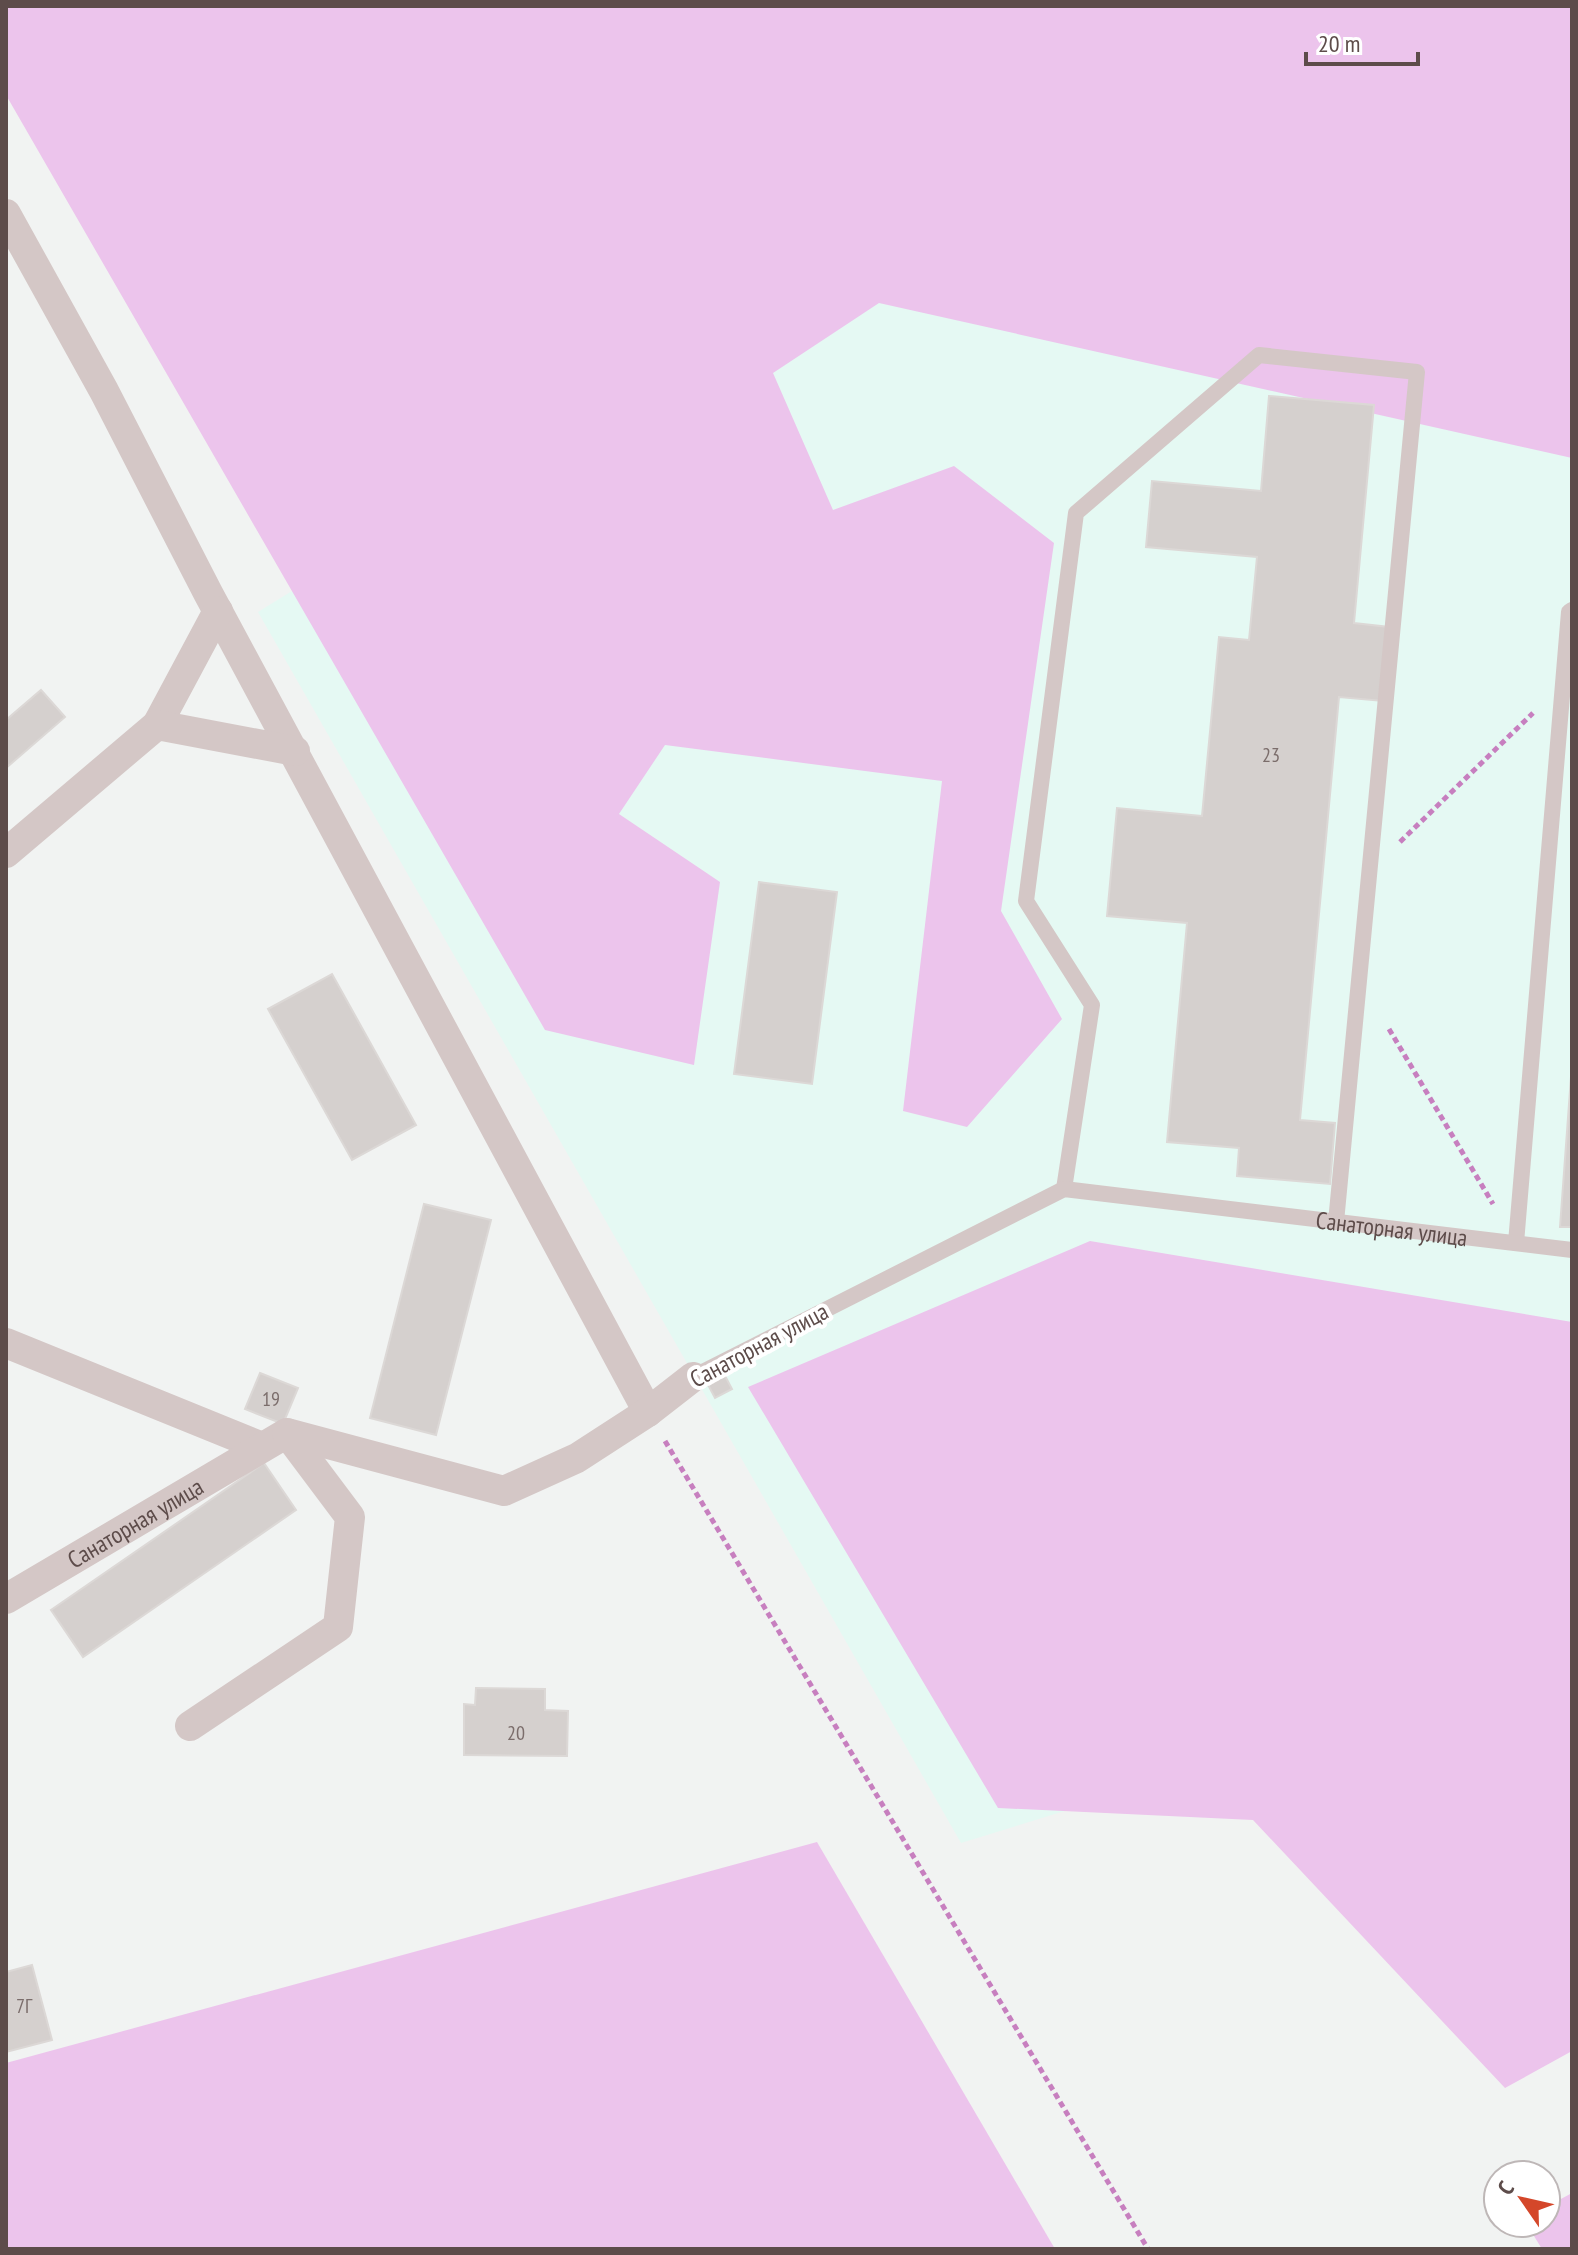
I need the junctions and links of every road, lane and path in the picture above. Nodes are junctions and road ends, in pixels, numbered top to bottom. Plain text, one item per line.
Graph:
1 (6, 214) edge
2 (1572, 610) edge
3 (218, 611) junction
4 (1563, 684) junction
5 (157, 725) junction
6 (295, 751) junction
7 (6, 853) edge
8 (1369, 872) junction
9 (1389, 1029) dead end
10 (1064, 1189) junction
11 (1336, 1222) junction
12 (1516, 1243) junction
13 (1572, 1250) edge
14 (6, 1343) edge
15 (693, 1377) joint
16 (648, 1412) junction
17 (274, 1440) junction
18 (6, 1599) edge
19 (190, 1726) dead end
20 (1148, 2249) edge

1 - 3 street
2 - 4 lane
3 - 5 street
3 - 6 street
4 - 8 path
4 - 12 lane
5 - 6 street
5 - 7 street
6 - 16 street
8 - 10 lane
8 - 11 lane
9 - 12 path
10 - 11 lane, Санаторная улица
10 - 15 lane, Санаторная улица
11 - 12 lane, Санаторная улица
12 - 13 lane, Санаторная улица
14 - 17 street
15 - 16 street, Санаторная улица
16 - 17 street, Санаторная улица
16 - 20 path
17 - 18 street, Санаторная улица
17 - 19 street

